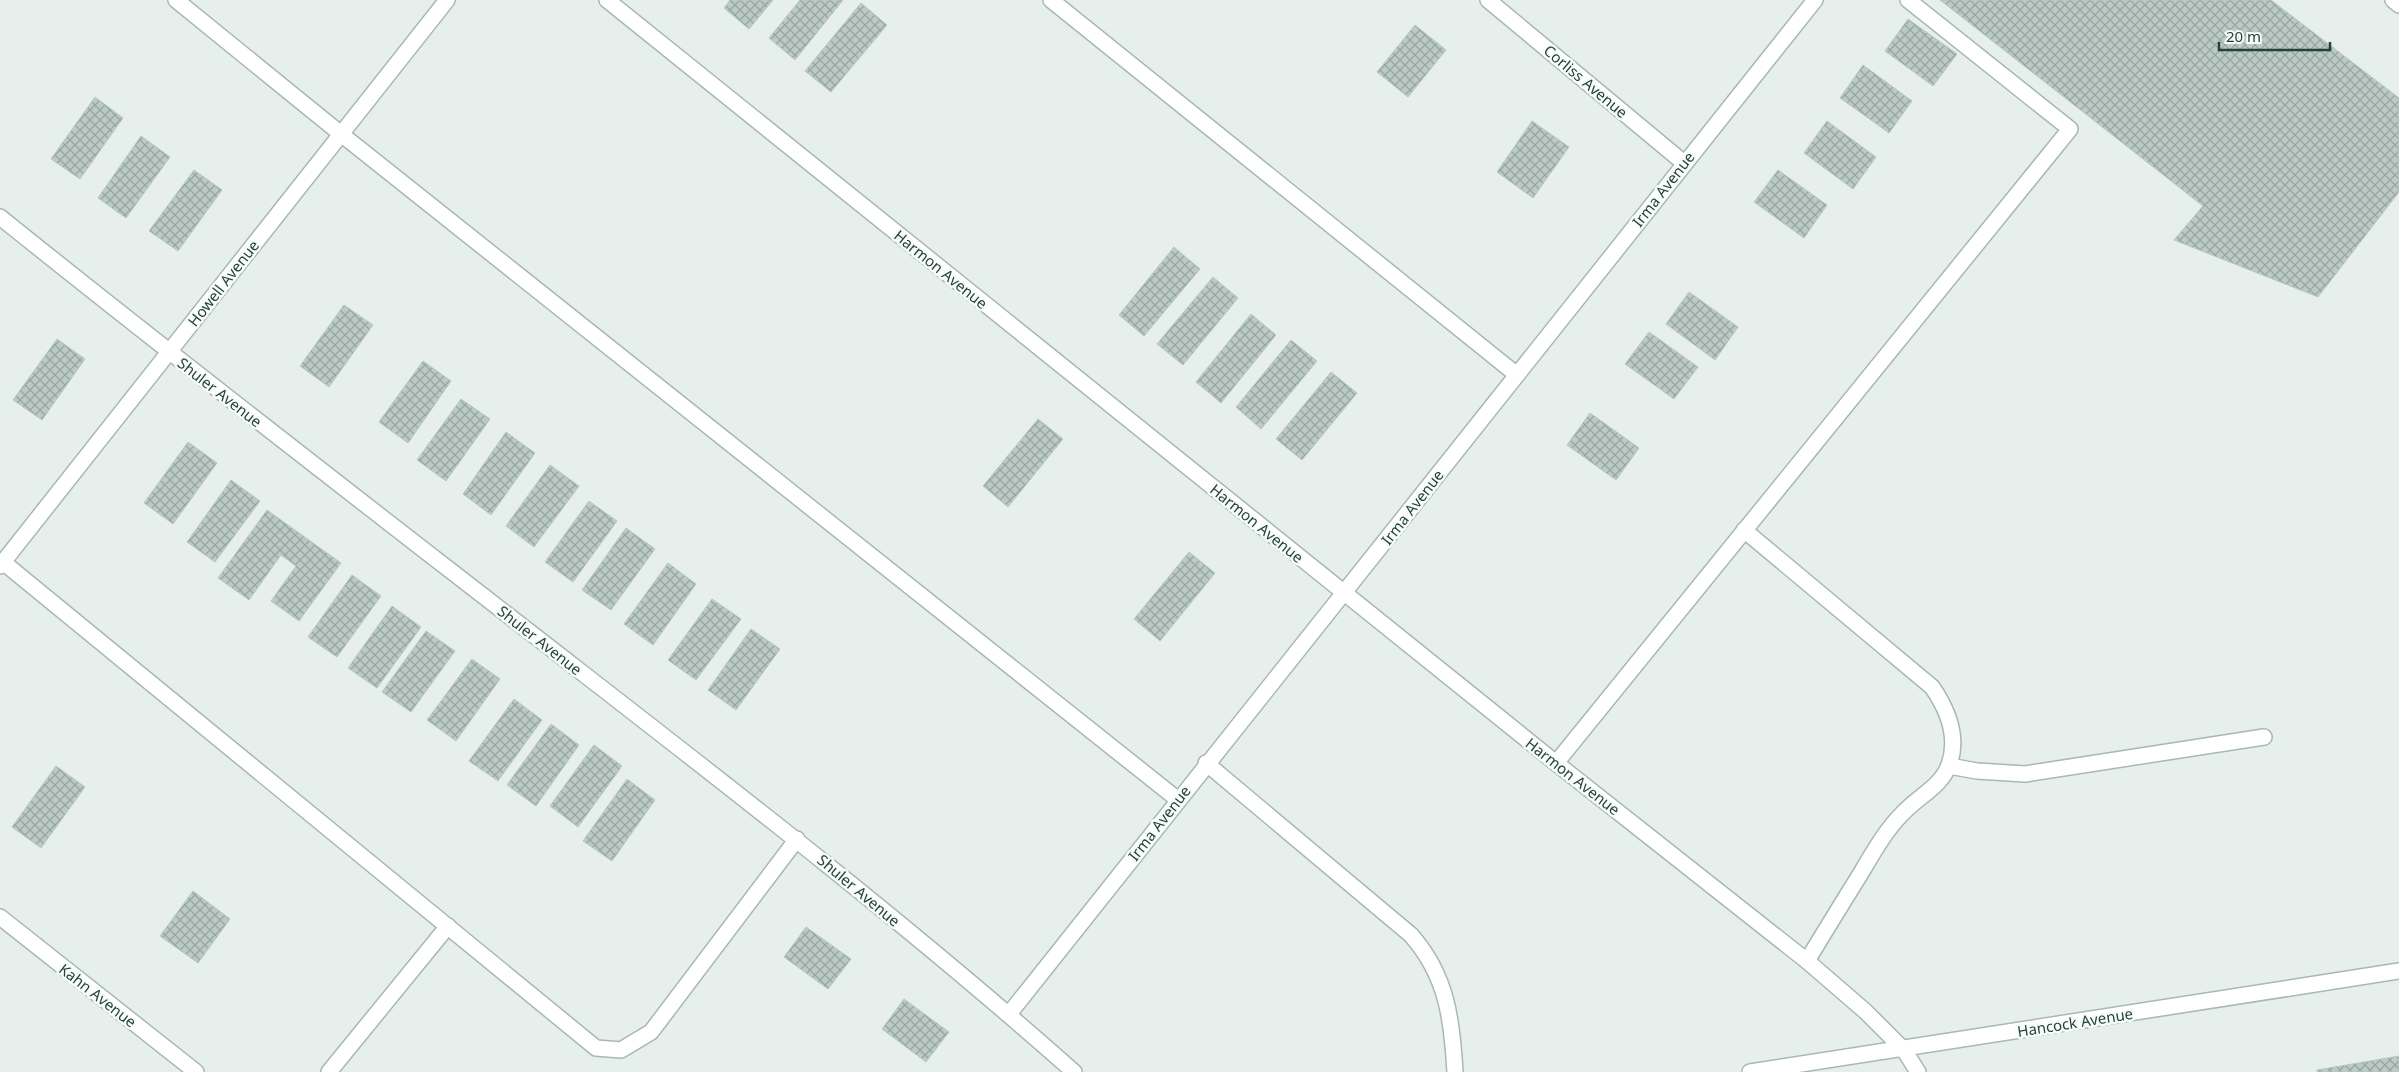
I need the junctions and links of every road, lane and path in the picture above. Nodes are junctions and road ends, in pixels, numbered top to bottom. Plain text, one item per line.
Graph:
1 (176, 0) edge
2 (447, 0) edge
3 (607, 0) edge
4 (1051, 0) edge
5 (1488, 0) edge
6 (1815, 0) edge
7 (1908, 0) edge
8 (2393, 0) edge
9 (2399, 5) edge
10 (341, 134) junction
11 (1684, 162) junction
12 (0, 217) edge
13 (168, 352) junction
14 (1517, 375) junction
15 (1744, 530) junction
16 (2, 564) edge
17 (1344, 594) junction
18 (2264, 737) dead end
19 (1206, 763) junction
20 (1556, 763) junction
21 (1948, 766) junction
22 (1177, 799) junction
23 (797, 839) junction
24 (0, 917) edge
25 (448, 926) junction
26 (1807, 961) junction
27 (2399, 971) edge
28 (1009, 1014) junction
29 (1904, 1050) junction
30 (196, 1072) edge
31 (329, 1072) edge
32 (1074, 1072) edge
33 (1455, 1072) edge
34 (1750, 1072) edge
35 (1918, 1072) edge

1 - 10 street
2 - 10 street, Howell Avenue
3 - 17 street, Harmon Avenue
4 - 14 street
5 - 11 street, Corliss Avenue
6 - 11 street, Irma Avenue
7 - 15 street
8 - 9 street
10 - 13 street, Howell Avenue
10 - 22 street
11 - 14 street, Irma Avenue
12 - 13 street, Shuler Avenue
13 - 16 street, Howell Avenue
13 - 23 street, Shuler Avenue
14 - 17 street, Irma Avenue
15 - 20 street
15 - 21 street
16 - 25 street
17 - 19 street, Irma Avenue
17 - 20 street, Harmon Avenue
18 - 21 street
19 - 22 street, Irma Avenue
19 - 33 street
20 - 26 street, Harmon Avenue
21 - 26 street
22 - 28 street, Irma Avenue
23 - 25 street
23 - 28 street, Shuler Avenue
24 - 30 street, Kahn Avenue
25 - 31 street
26 - 29 street, Harmon Avenue
27 - 29 street, Hancock Avenue
28 - 32 street, Shuler Avenue
29 - 34 street, Hancock Avenue
29 - 35 street, Harmon Avenue

